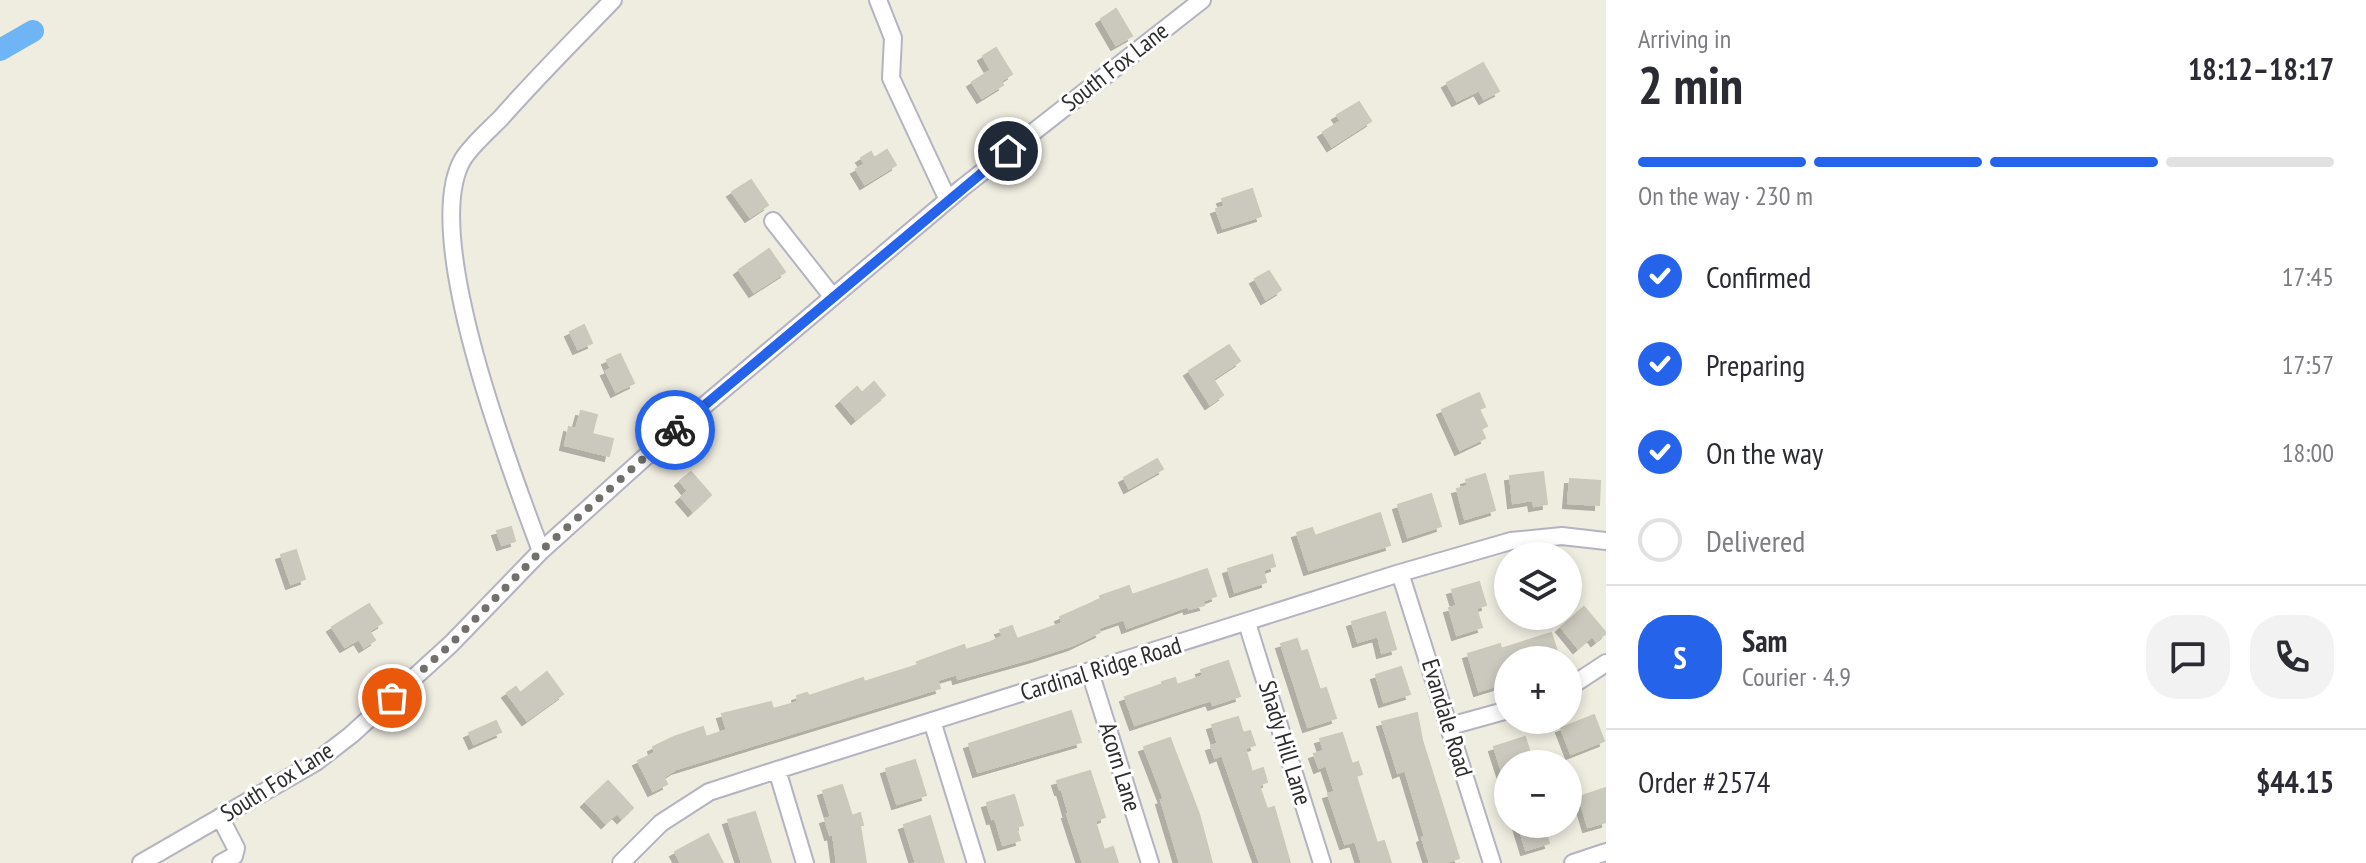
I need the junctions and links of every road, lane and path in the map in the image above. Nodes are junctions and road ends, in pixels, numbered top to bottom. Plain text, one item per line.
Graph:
1 (613, 0) edge
2 (878, 0) edge
3 (1202, 0) edge
4 (948, 200) junction
5 (773, 221) dead end
6 (832, 296) junction
7 (1606, 541) edge
8 (541, 551) junction
9 (1400, 573) junction
10 (1247, 623) junction
11 (1606, 663) edge
12 (1090, 672) junction
13 (1582, 679) edge
14 (1494, 714) edge
15 (932, 721) junction
16 (1450, 726) junction
17 (777, 770) junction
18 (220, 817) junction
19 (1606, 852) edge
20 (141, 863) edge
21 (221, 863) edge
22 (621, 863) edge
23 (805, 863) edge
24 (976, 863) edge
25 (1150, 863) edge
26 (1322, 863) edge
27 (1492, 863) edge
28 (1573, 863) edge

1 - 8 street
2 - 4 street
3 - 4 street, South Fox Lane
4 - 6 street, South Fox Lane
5 - 6 street
6 - 8 street, South Fox Lane
7 - 9 street, Cardinal Ridge Road
8 - 18 street, South Fox Lane
9 - 10 street, Cardinal Ridge Road
9 - 16 street, Evandale Road
10 - 12 street, Cardinal Ridge Road
10 - 26 street, Shady Hill Lane
11 - 13 street
12 - 15 street, Cardinal Ridge Road
12 - 25 street, Acorn Lane
14 - 16 street
15 - 17 street, Cardinal Ridge Road
15 - 24 street
16 - 27 street, Evandale Road
17 - 22 street, Cardinal Ridge Road
17 - 23 street
18 - 20 street, South Fox Lane
18 - 21 street
19 - 28 street

